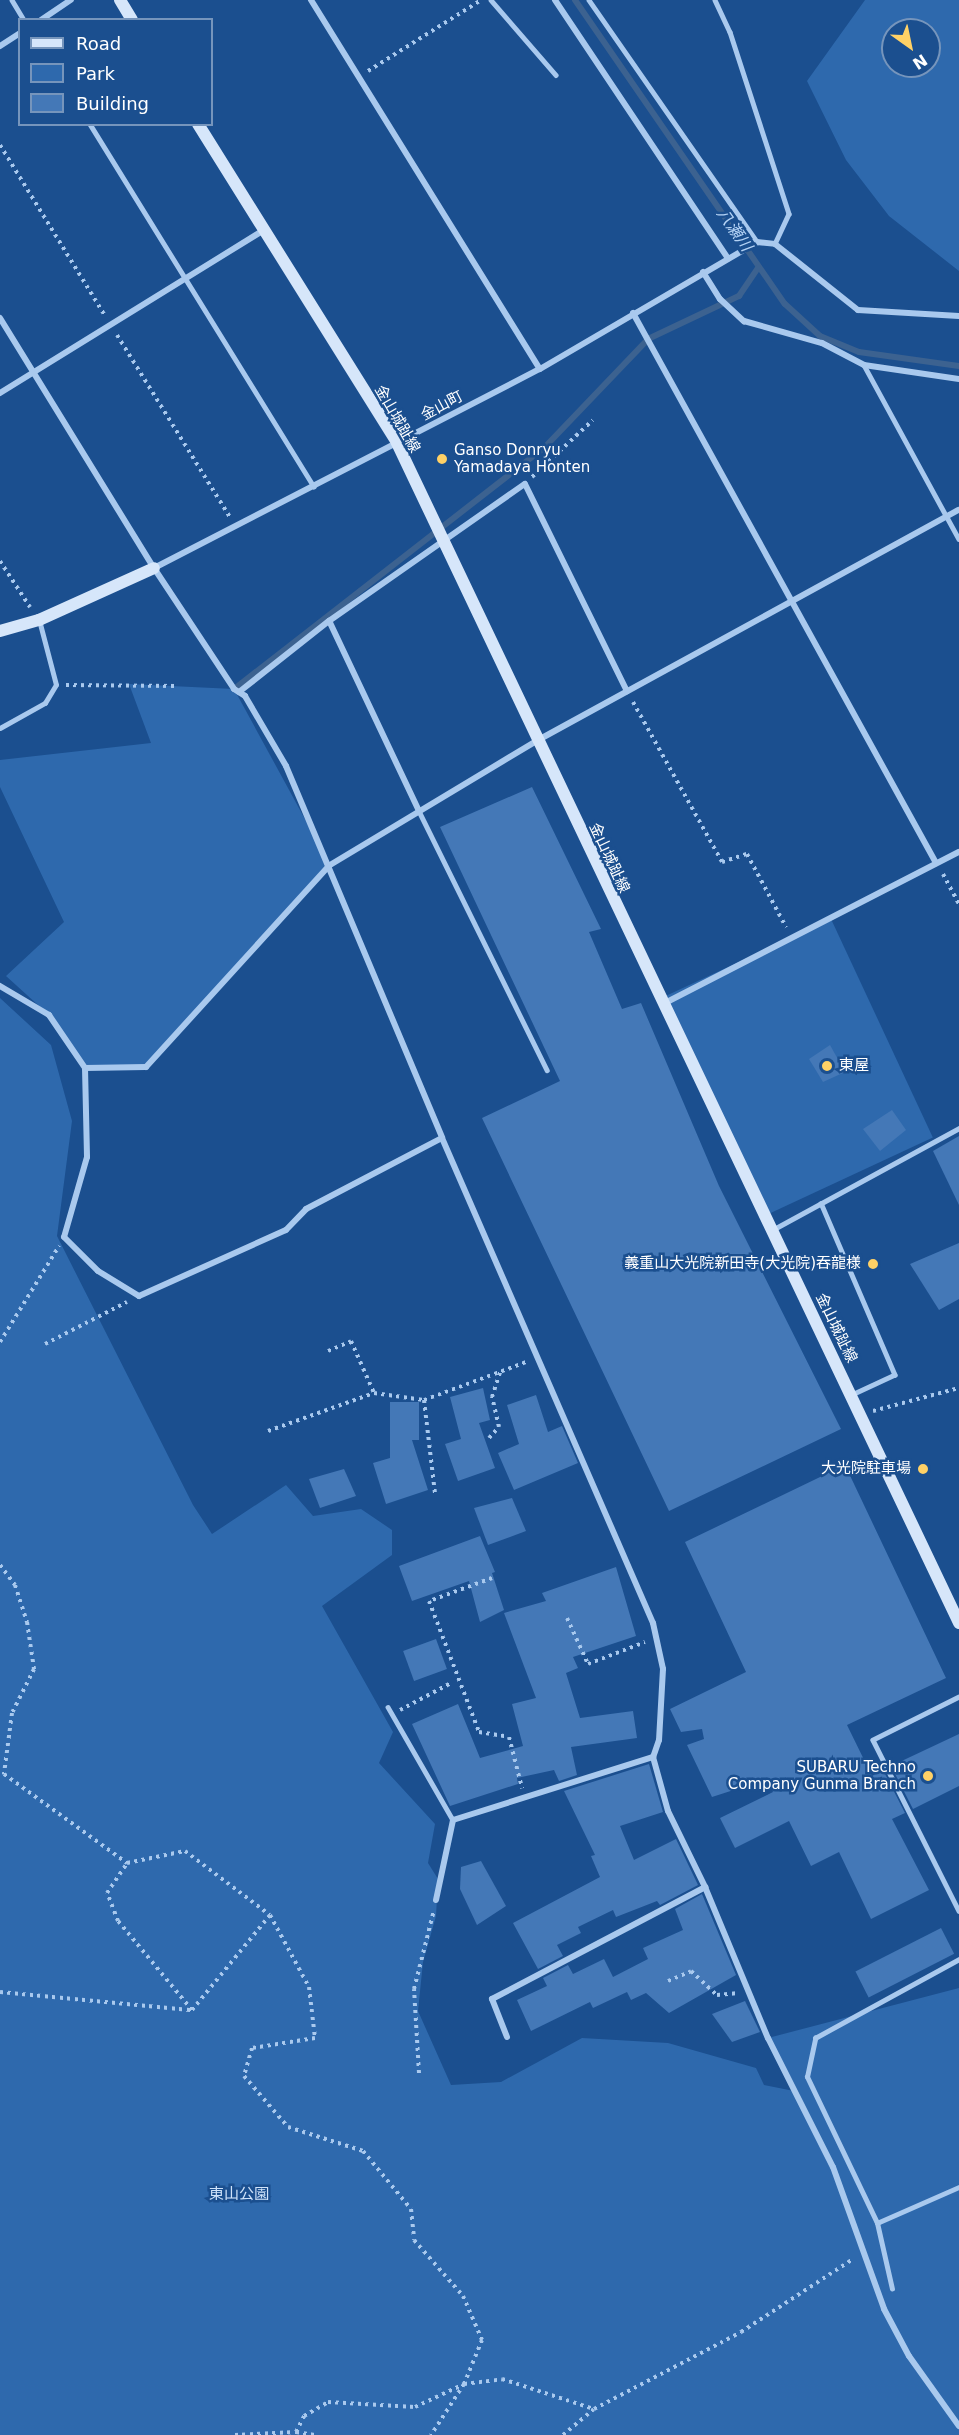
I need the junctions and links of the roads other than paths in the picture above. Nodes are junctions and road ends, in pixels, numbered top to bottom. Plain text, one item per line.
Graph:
1 (12, 0) edge
2 (71, 0) edge
3 (120, 0) edge
4 (311, 0) edge
5 (491, 0) edge
6 (555, 0) edge
7 (589, 0) edge
8 (715, 0) edge
9 (23, 18) edge
10 (44, 18) edge
11 (131, 18) edge
12 (18, 34) edge
13 (0, 46) edge
14 (556, 75) dead end
15 (91, 126) edge
16 (199, 126) edge
17 (264, 230) junction
18 (755, 243) junction
19 (775, 244) junction
20 (728, 258) junction
21 (703, 272) junction
22 (186, 279) junction
23 (633, 313) junction
24 (959, 316) edge
25 (0, 318) edge
26 (864, 365) junction
27 (540, 369) junction
28 (34, 373) junction
29 (959, 379) edge
30 (0, 393) edge
31 (397, 443) junction
32 (314, 486) junction
33 (959, 510) edge
34 (946, 517) junction
35 (959, 539) edge
36 (444, 544) junction
37 (154, 568) junction
38 (795, 600) junction
39 (39, 620) junction
40 (329, 621) junction
41 (0, 631) edge
42 (627, 691) junction
43 (239, 692) junction
44 (0, 728) edge
45 (537, 741) junction
46 (419, 812) junction
47 (959, 852) edge
48 (936, 863) junction
49 (330, 865) junction
50 (0, 986) edge
51 (662, 1004) junction
52 (85, 1068) junction
53 (548, 1070) dead end
54 (959, 1128) edge
55 (442, 1138) junction
56 (821, 1203) junction
57 (772, 1230) junction
58 (852, 1395) junction
59 (959, 1623) edge
60 (959, 1697) edge
61 (388, 1707) dead end
62 (653, 1757) junction
63 (453, 1820) junction
64 (705, 1887) junction
65 (436, 1900) road end
66 (959, 1911) edge
67 (959, 1959) edge
68 (507, 2037) dead end
69 (959, 2187) edge
70 (877, 2223) junction
71 (892, 2289) dead end
72 (959, 2426) edge

1 - 9 lane
2 - 10 street
3 - 11 main road
4 - 27 street
5 - 14 lane
6 - 20 street
7 - 18 lane
8 - 19 lane
12 - 13 street
15 - 22 lane
16 - 17 main road, 金山城趾線
17 - 22 street
17 - 31 main road, 金山城趾線
18 - 19 street
18 - 20 street, 金山町
19 - 24 street
20 - 21 street, 金山町
21 - 23 street, 金山町
21 - 26 street
22 - 28 street
22 - 32 lane
23 - 27 street, 金山町
23 - 38 street
25 - 28 street
26 - 29 street
26 - 34 lane
27 - 31 street, 金山町
28 - 30 street
28 - 37 street
31 - 32 street, 金山町
31 - 36 main road, 金山城趾線
32 - 37 street, 金山町
33 - 34 street
34 - 35 lane
34 - 38 street
36 - 40 street
36 - 42 street
36 - 45 main road, 金山城趾線
37 - 39 main road
37 - 43 street
38 - 42 street
38 - 48 street
39 - 41 main road
39 - 44 lane
40 - 43 street
40 - 46 street
42 - 45 street
43 - 49 street
45 - 46 street
45 - 51 main road, 金山城趾線
46 - 49 street
46 - 53 lane
47 - 48 street
48 - 51 street
49 - 52 street
49 - 55 street
50 - 52 street
51 - 57 main road, 金山城趾線
52 - 55 street
54 - 56 lane
55 - 62 street
56 - 57 lane
56 - 58 lane
57 - 58 main road, 金山城趾線
58 - 59 main road, 金山城趾線
60 - 66 lane
61 - 63 lane
62 - 63 street
62 - 64 street
63 - 65 street
64 - 68 street
64 - 72 street
67 - 70 lane
69 - 70 lane
70 - 71 lane

